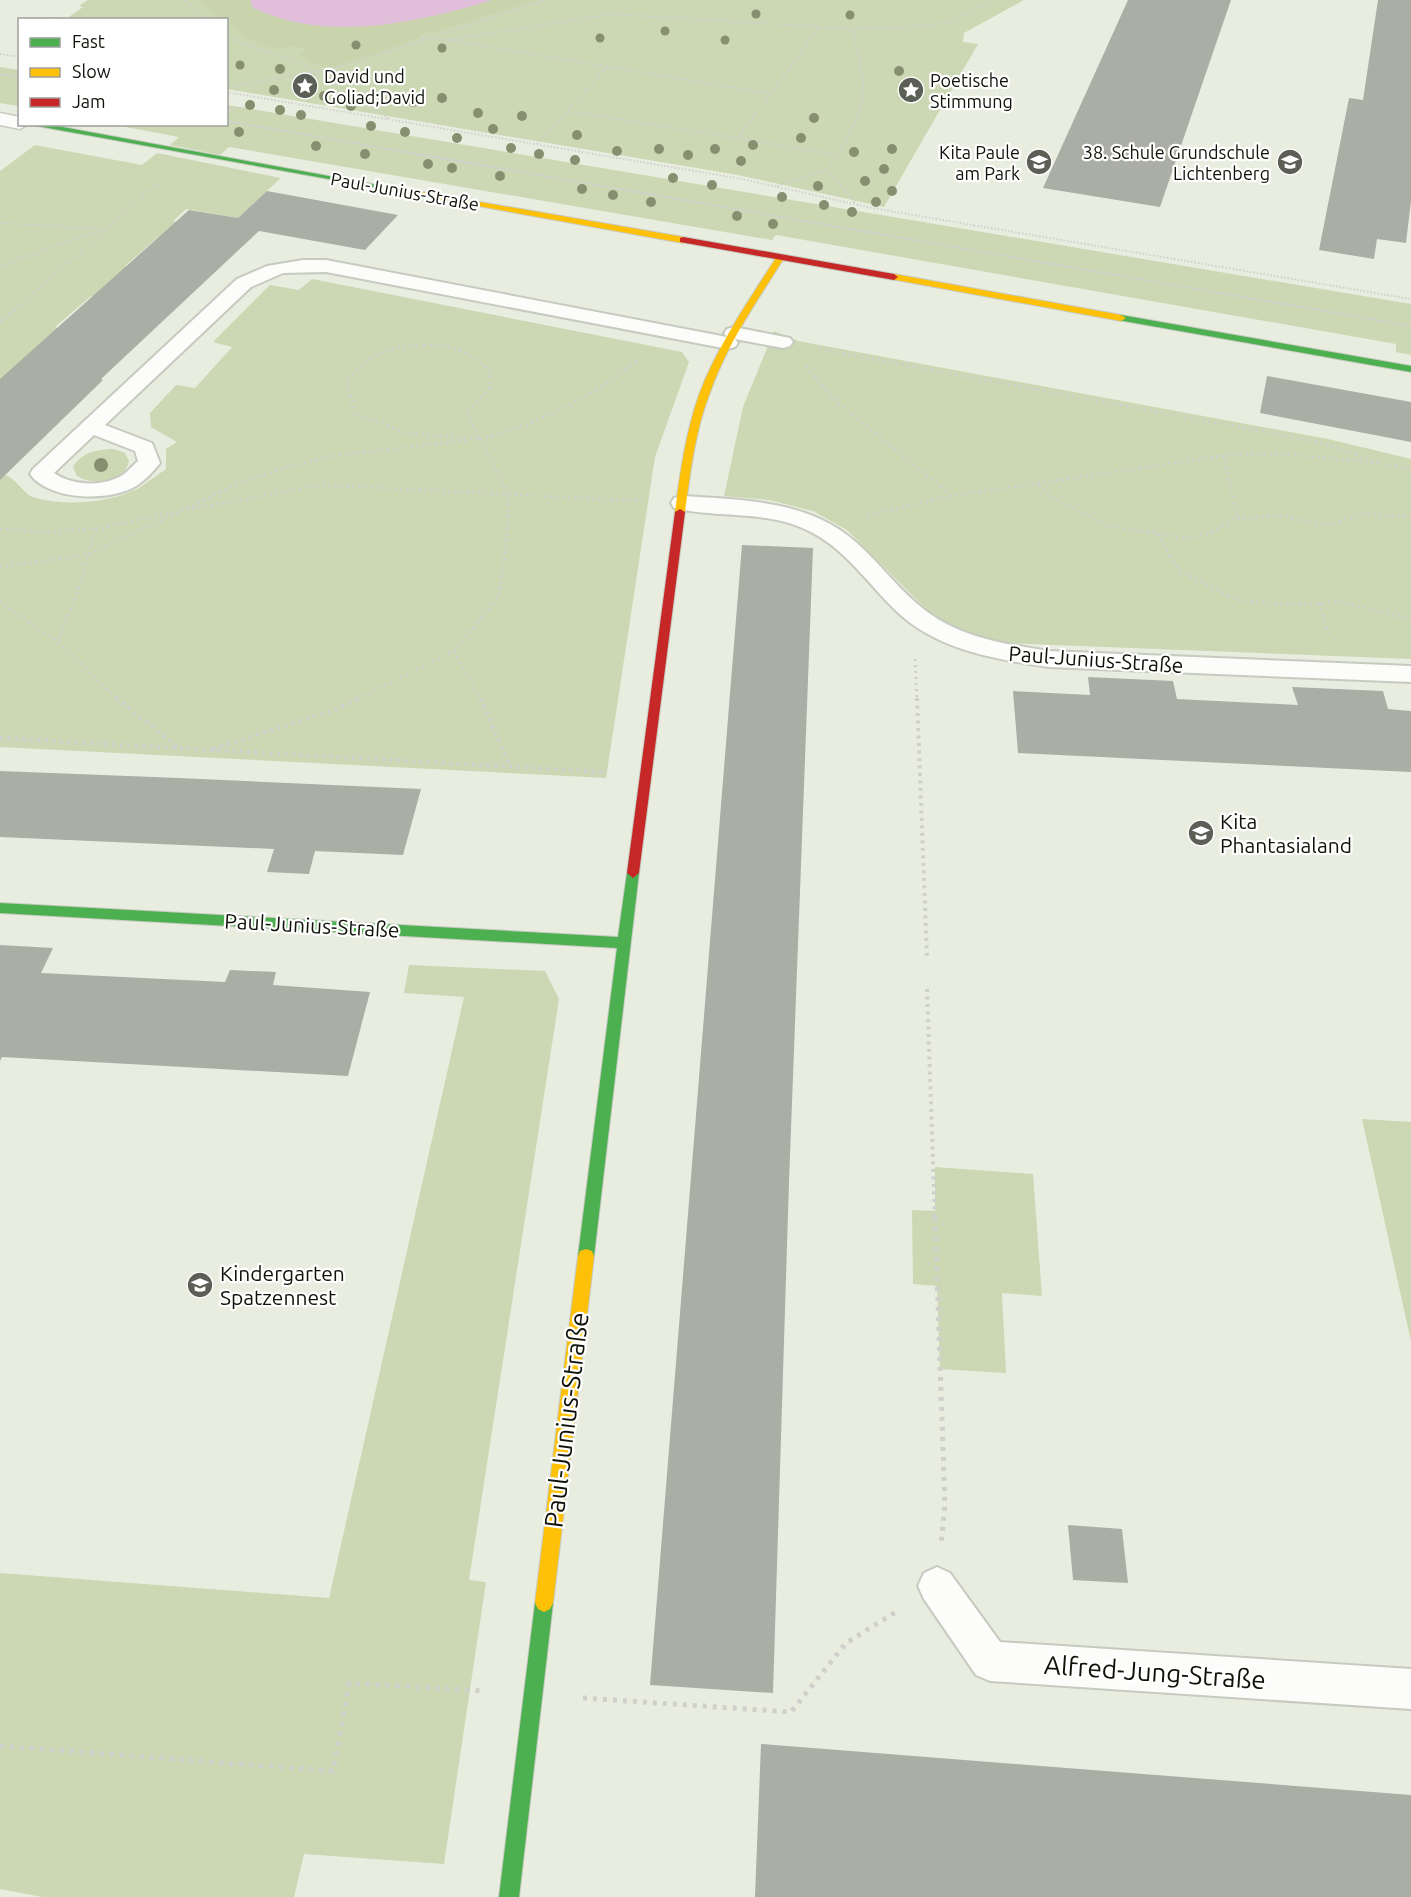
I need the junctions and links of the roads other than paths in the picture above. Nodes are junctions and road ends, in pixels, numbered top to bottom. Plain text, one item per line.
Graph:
1 (0, 119) edge
2 (18, 123) edge
3 (41, 126) edge
4 (780, 258) junction
5 (731, 338) junction
6 (783, 342) road end
7 (1411, 369) edge
8 (93, 428) dead end
9 (682, 503) junction
10 (1411, 674) edge
11 (0, 908) edge
12 (623, 943) junction
13 (937, 1586) road end
14 (1411, 1689) edge
15 (509, 1897) edge

1 - 2 street
3 - 4 street, Paul-Junius-Straße
4 - 5 street, Paul-Junius-Straße
4 - 7 street, Paul-Junius-Straße
5 - 6 lane
5 - 8 lane
5 - 9 street, Paul-Junius-Straße
9 - 10 lane, Paul-Junius-Straße
9 - 12 street, Paul-Junius-Straße
11 - 12 street, Paul-Junius-Straße
12 - 15 street, Paul-Junius-Straße
13 - 14 lane, Alfred-Jung-Straße

